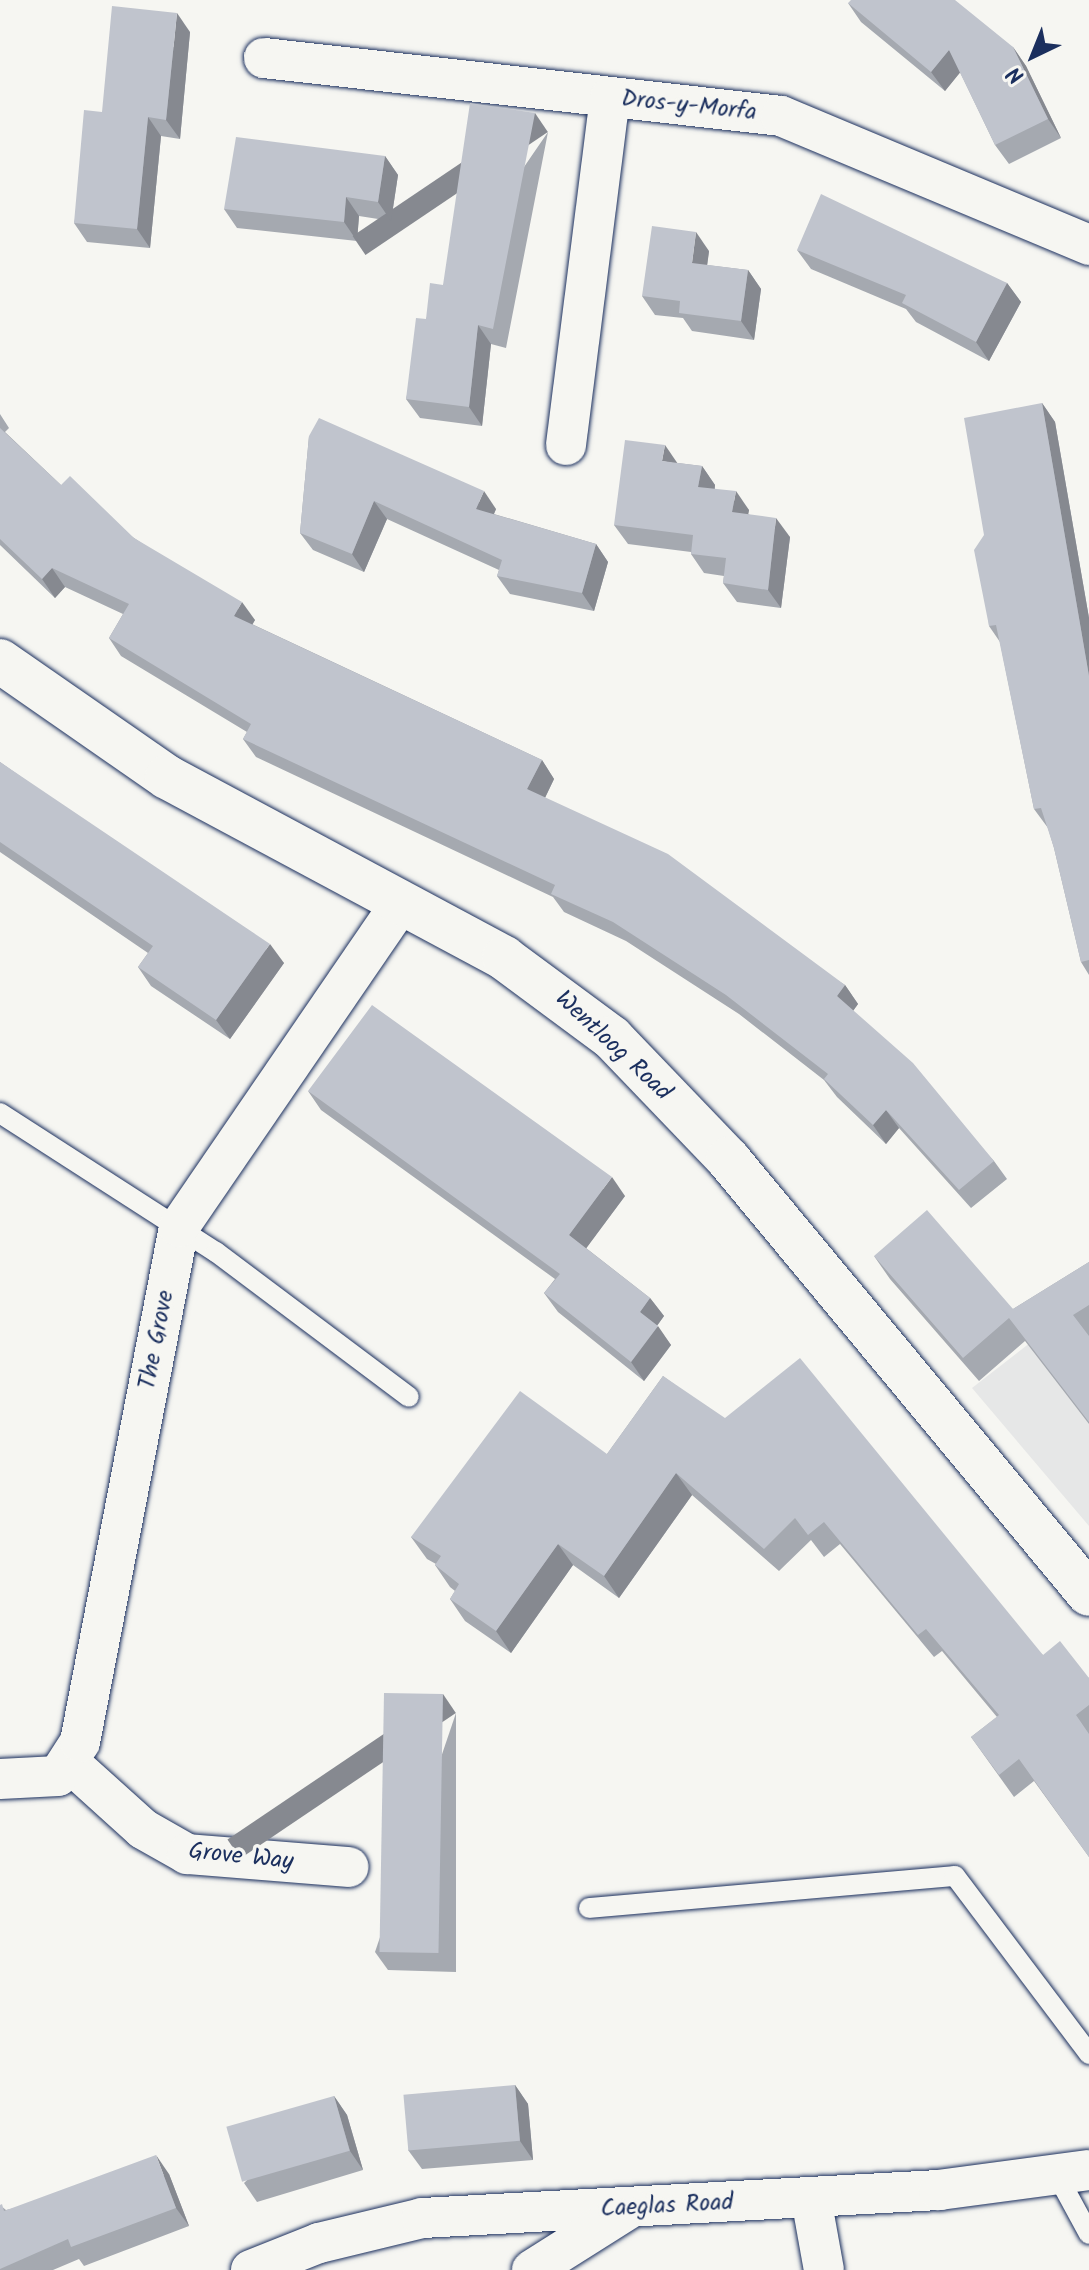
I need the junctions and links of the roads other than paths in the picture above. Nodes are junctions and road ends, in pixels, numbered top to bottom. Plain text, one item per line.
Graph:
1 (264, 58) dead end
2 (610, 98) junction
3 (1089, 245) edge
4 (566, 445) dead end
5 (0, 661) edge
6 (401, 903) junction
7 (0, 1113) edge
8 (179, 1227) junction
9 (409, 1397) dead end
10 (1089, 1594) edge
11 (70, 1763) junction
12 (0, 1779) edge
13 (348, 1867) dead end
14 (589, 1908) dead end
15 (1089, 2054) edge
16 (1073, 2173) edge
17 (811, 2198) junction
18 (630, 2208) junction
19 (1089, 2234) edge
20 (272, 2266) edge
21 (532, 2270) edge
22 (824, 2270) edge

1 - 2 street, Dros-y-Morfa
2 - 3 street, Dros-y-Morfa
2 - 4 street
5 - 6 main road, Wentloog Road
6 - 8 street, The Grove
6 - 10 main road, Wentloog Road
7 - 8 lane
8 - 9 lane
8 - 11 street, The Grove
11 - 12 street
11 - 13 street, Grove Way
14 - 15 lane
16 - 17 street, Caeglas Road
16 - 19 lane
17 - 18 street, Caeglas Road
17 - 22 street
18 - 20 street, Caeglas Road
18 - 21 street

